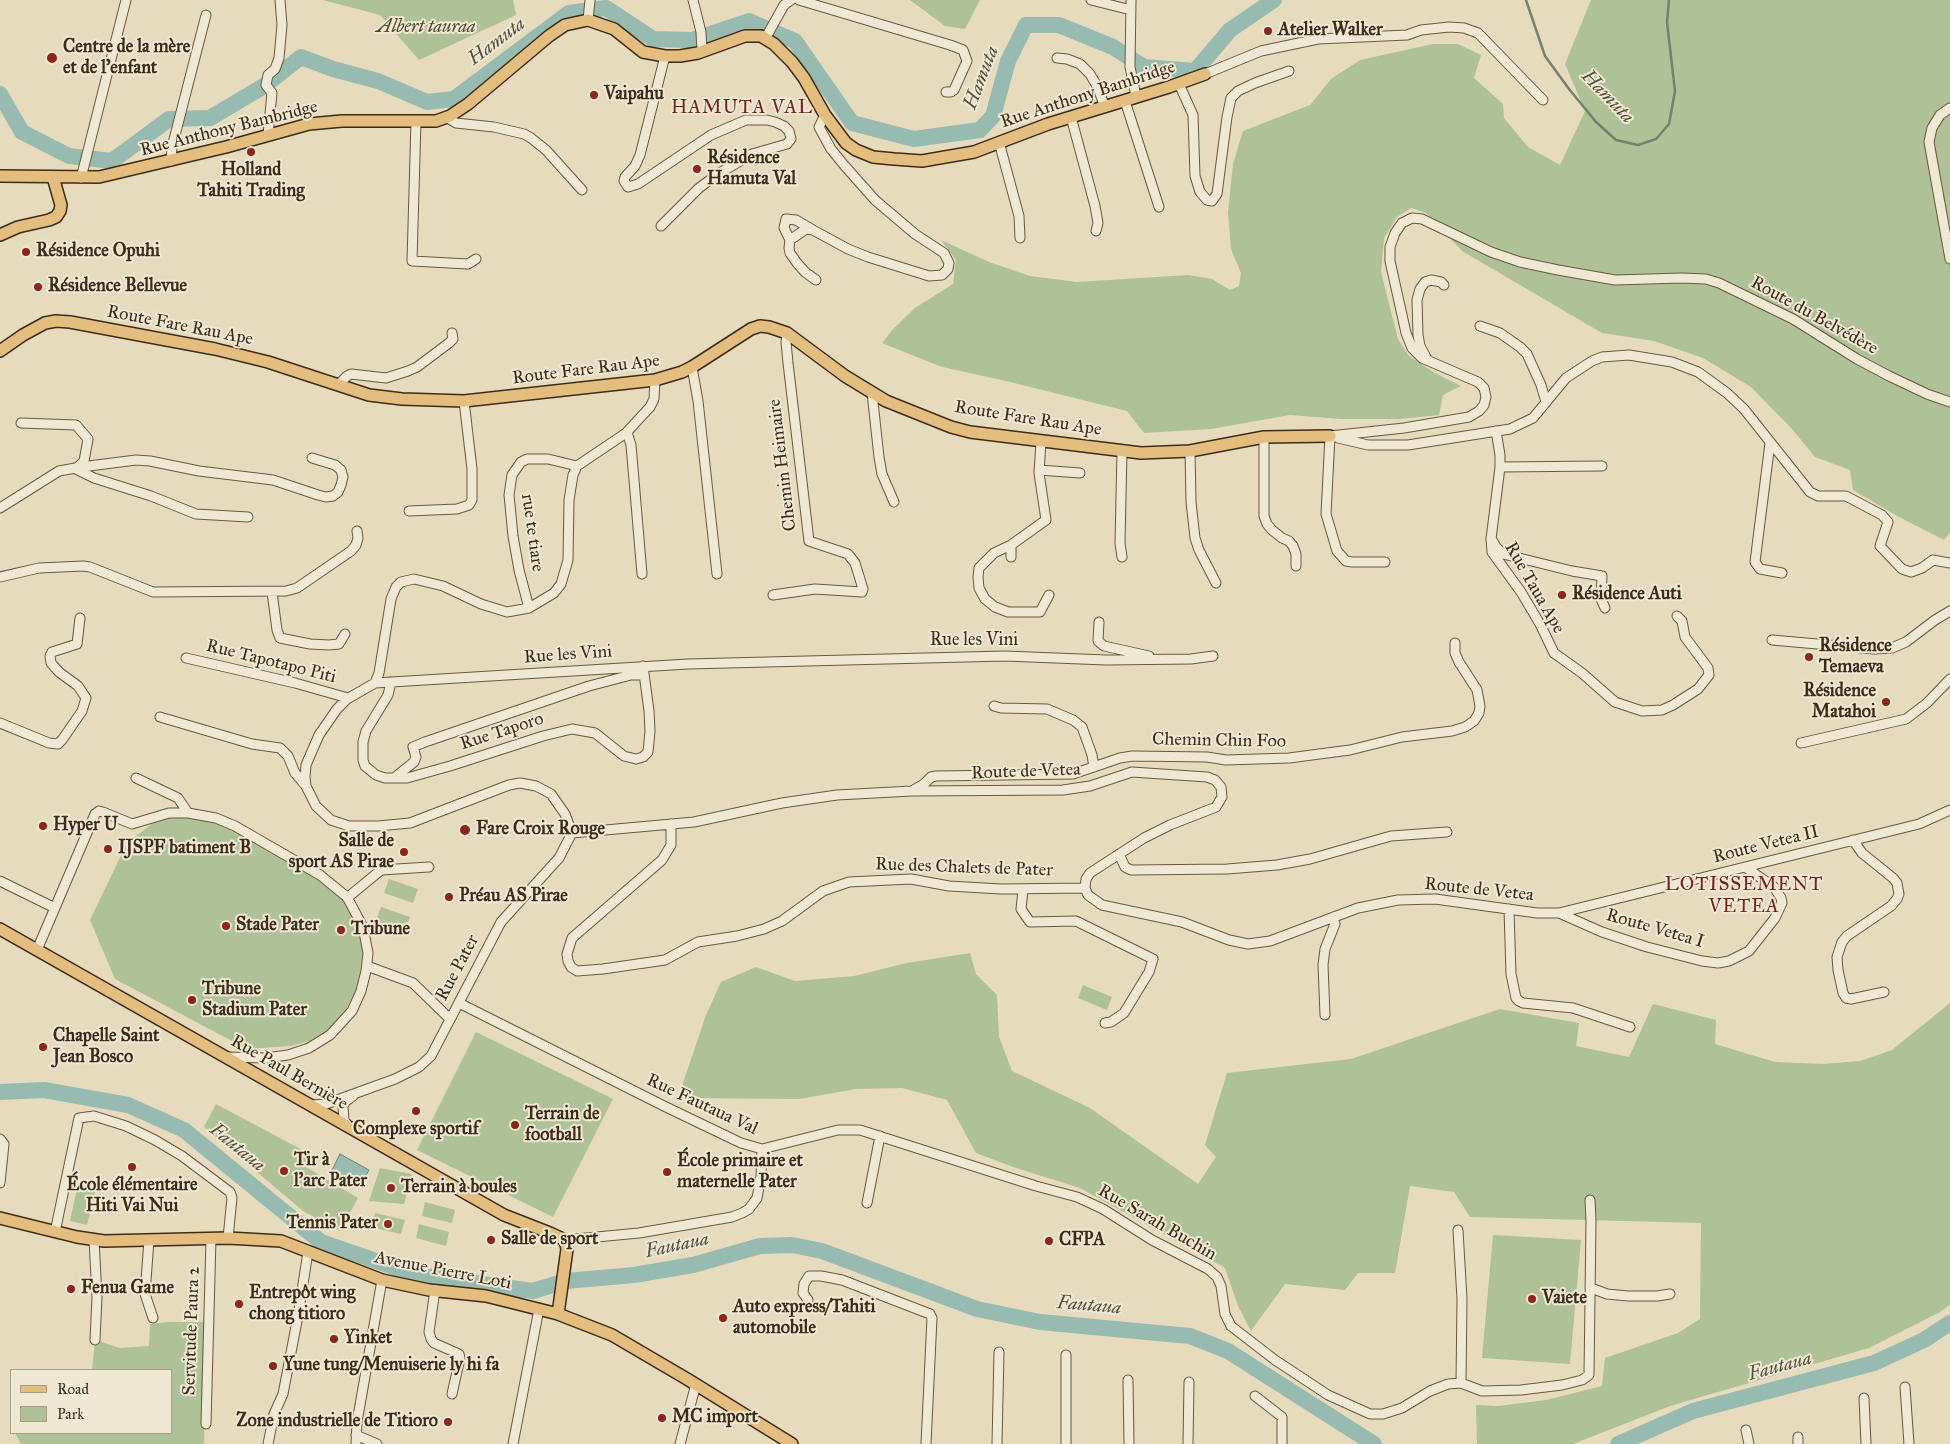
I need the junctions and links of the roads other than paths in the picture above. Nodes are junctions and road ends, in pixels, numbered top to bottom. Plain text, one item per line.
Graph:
1 (126, 0) edge
2 (280, 0) edge
3 (693, 0) edge
4 (799, 0) edge
5 (1091, 0) edge
6 (1132, 0) edge
7 (590, 2) edge
8 (786, 2) edge
9 (1130, 10) junction
10 (206, 15) dead end
11 (588, 18) junction
12 (766, 36) junction
13 (702, 48) junction
14 (664, 56) junction
15 (1056, 58) dead end
16 (1289, 71) dead end
17 (1205, 74) joint
18 (1179, 84) junction
19 (946, 92) dead end
20 (1131, 99) junction
21 (1543, 100) dead end
22 (1105, 107) junction
23 (1950, 108) edge
24 (826, 116) junction
25 (446, 117) junction
26 (1072, 117) junction
27 (416, 122) junction
28 (268, 135) junction
29 (1000, 142) junction
30 (171, 161) junction
31 (0, 176) edge
32 (53, 177) junction
33 (82, 178) junction
34 (582, 190) dead end
35 (1159, 208) dead end
36 (661, 226) dead end
37 (813, 230) junction
38 (1096, 231) dead end
39 (0, 235) edge
40 (1020, 238) dead end
41 (790, 240) junction
42 (476, 259) dead end
43 (1950, 259) edge
44 (816, 280) dead end
45 (1444, 285) dead end
46 (1480, 326) dead end
47 (452, 333) dead end
48 (787, 333) junction
49 (0, 351) edge
50 (1431, 362) junction
51 (692, 367) junction
52 (655, 380) junction
53 (338, 385) junction
54 (872, 393) junction
55 (464, 401) junction
56 (1546, 402) junction
57 (1950, 402) edge
58 (21, 423) dead end
59 (1496, 431) junction
60 (627, 432) junction
61 (1330, 436) junction
62 (1264, 437) junction
63 (1041, 442) junction
64 (1770, 443) junction
65 (1122, 451) junction
66 (1190, 451) junction
67 (312, 458) dead end
68 (577, 466) junction
69 (1602, 466) dead end
70 (1500, 467) junction
71 (79, 469) junction
72 (1039, 470) junction
73 (1080, 473) dead end
74 (894, 502) dead end
75 (0, 508) edge
76 (409, 511) dead end
77 (248, 517) dead end
78 (357, 531) dead end
79 (1491, 538) junction
80 (1011, 545) junction
81 (1011, 557) dead end
82 (1122, 557) dead end
83 (1385, 562) dead end
84 (1950, 562) edge
85 (1296, 566) dead end
86 (1782, 573) dead end
87 (642, 574) dead end
88 (717, 574) dead end
89 (0, 577) edge
90 (1216, 583) dead end
91 (272, 592) junction
92 (773, 594) dead end
93 (1049, 595) dead end
94 (530, 608) junction
95 (1605, 608) dead end
96 (1950, 611) edge
97 (1677, 616) dead end
98 (80, 618) dead end
99 (1099, 622) dead end
100 (345, 634) dead end
101 (1772, 640) dead end
102 (1455, 643) dead end
103 (1213, 656) dead end
104 (186, 658) dead end
105 (1158, 659) junction
106 (643, 671) junction
107 (1950, 679) edge
108 (391, 682) junction
109 (375, 683) junction
110 (348, 698) junction
111 (994, 706) dead end
112 (160, 717) dead end
113 (0, 723) edge
114 (1801, 743) dead end
115 (1094, 767) junction
116 (136, 778) dead end
117 (394, 778) junction
118 (306, 786) junction
119 (912, 791) junction
120 (1950, 810) edge
121 (188, 812) junction
122 (670, 824) junction
123 (1447, 832) dead end
124 (572, 833) junction
125 (1853, 840) junction
126 (1119, 854) junction
127 (429, 867) dead end
128 (1745, 867) junction
129 (0, 881) edge
130 (1085, 888) junction
131 (1023, 890) junction
132 (347, 898) junction
133 (55, 908) junction
134 (1509, 909) junction
135 (1559, 913) junction
136 (1333, 917) junction
137 (0, 929) edge
138 (37, 950) junction
139 (367, 966) junction
140 (1884, 992) dead end
141 (460, 1003) junction
142 (1324, 1015) dead end
143 (450, 1019) junction
144 (1105, 1023) dead end
145 (1630, 1027) dead end
146 (226, 1057) junction
147 (355, 1094) junction
148 (311, 1105) junction
149 (351, 1129) junction
150 (880, 1136) junction
151 (0, 1139) edge
152 (762, 1149) junction
153 (0, 1183) edge
154 (1590, 1200) dead end
155 (868, 1203) dead end
156 (0, 1218) edge
157 (1458, 1230) dead end
158 (55, 1232) junction
159 (228, 1238) junction
160 (211, 1239) junction
161 (94, 1240) junction
162 (149, 1240) junction
163 (565, 1240) junction
164 (308, 1252) junction
165 (382, 1280) junction
166 (1591, 1285) junction
167 (436, 1290) junction
168 (1670, 1294) dead end
169 (808, 1300) dead end
170 (539, 1309) junction
171 (558, 1314) junction
172 (153, 1318) dead end
173 (95, 1340) dead end
174 (999, 1352) dead end
175 (1066, 1355) dead end
176 (1128, 1380) dead end
177 (1189, 1382) dead end
178 (1461, 1383) junction
179 (696, 1384) junction
180 (1905, 1387) dead end
181 (452, 1394) dead end
182 (1255, 1396) dead end
183 (1864, 1398) dead end
184 (206, 1424) dead end
185 (1746, 1430) dead end
186 (356, 1439) edge
187 (268, 1444) edge
188 (377, 1444) edge
189 (513, 1444) edge
190 (680, 1444) edge
191 (792, 1444) edge
192 (926, 1444) edge
193 (997, 1444) edge
194 (1066, 1444) edge
195 (1129, 1444) edge
196 (1188, 1444) edge
197 (1282, 1444) edge
198 (1749, 1444) edge
199 (1866, 1444) edge
200 (1909, 1444) edge

1 - 33 street
2 - 28 street
3 - 13 street
4 - 19 street
5 - 9 street
6 - 9 street
7 - 11 street
8 - 12 street
9 - 20 street
10 - 30 street
11 - 14 main road
11 - 25 main road, Rue Anthony Bambridge
12 - 13 main road
12 - 24 main road, Rue Anthony Bambridge
13 - 14 main road
14 - 36 street
15 - 22 street
16 - 18 street
17 - 18 main road, Rue Anthony Bambridge
17 - 21 street, Rue Anthony Bambridge
18 - 20 main road, Rue Anthony Bambridge
20 - 22 main road, Rue Anthony Bambridge
20 - 35 street
22 - 26 main road, Rue Anthony Bambridge
23 - 43 street
24 - 29 main road, Rue Anthony Bambridge
24 - 37 street
25 - 27 main road, Rue Anthony Bambridge
25 - 34 street
26 - 29 main road, Rue Anthony Bambridge
26 - 38 street
27 - 28 main road, Rue Anthony Bambridge
27 - 42 street
28 - 30 main road, Rue Anthony Bambridge
29 - 40 street
30 - 33 main road, Rue Anthony Bambridge
31 - 32 main road, Rue Anthony Bambridge
32 - 33 main road, Rue Anthony Bambridge
32 - 39 main road
37 - 41 street
37 - 41 street
41 - 44 street
45 - 50 street
46 - 56 street
47 - 53 street
48 - 51 main road, Route Fare Rau Ape
48 - 54 main road, Route Fare Rau Ape
48 - 92 street, Chemin Heimaire
49 - 53 main road, Route Fare Rau Ape
50 - 57 street, Route du Belvédère
50 - 61 street, Route du Belvédère
51 - 52 main road, Route Fare Rau Ape
51 - 88 street
52 - 55 main road, Route Fare Rau Ape
52 - 60 street
53 - 55 main road, Route Fare Rau Ape
54 - 63 main road, Route Fare Rau Ape
54 - 74 street
55 - 76 street
56 - 59 street
56 - 64 street
58 - 71 street
59 - 61 street
59 - 70 street, Rue Taua Ape
60 - 68 street
60 - 87 street
61 - 62 main road, Route Fare Rau Ape
61 - 83 street
62 - 66 main road, Route Fare Rau Ape
62 - 85 street
63 - 65 main road, Route Fare Rau Ape
63 - 72 street
64 - 84 street
64 - 86 street
65 - 66 main road, Route Fare Rau Ape
65 - 82 street
66 - 90 street
67 - 71 street
68 - 94 street
68 - 94 street, rue te tiare
69 - 70 street
70 - 79 street, Rue Taua Ape
71 - 75 street
71 - 77 street
72 - 73 street
72 - 80 street
78 - 91 street
79 - 95 street
79 - 97 street, Rue Taua Ape
80 - 81 street
80 - 93 street
89 - 91 street
91 - 100 street
94 - 109 street
96 - 101 street
98 - 113 street
99 - 105 street
102 - 115 street, Chemin Chin Foo
103 - 105 street, Rue les Vini
104 - 110 street, Rue Tapotapo Piti
105 - 106 street, Rue les Vini
106 - 108 street, Rue les Vini
106 - 117 street
106 - 117 street, Rue Taporo
107 - 114 street
108 - 109 street, Rue les Vini
108 - 117 street, Rue Taporo
109 - 110 street, Rue les Vini
110 - 118 street, Rue les Vini
111 - 115 street
112 - 118 street
115 - 119 street, Chemin Chin Foo
116 - 121 street
118 - 124 street
119 - 122 street, Route de Vetea
119 - 126 street, Route de Vetea
120 - 125 street, Route Vetea II
121 - 132 street
121 - 133 street
122 - 124 street, Route de Vetea
122 - 131 street, Rue des Chalets de Pater
123 - 126 street
124 - 141 street, Rue Pater
125 - 128 street, Route Vetea II
125 - 140 street
126 - 130 street, Route de Vetea
127 - 132 street
128 - 135 street, Route Vetea II
128 - 135 street, Route Vetea I
129 - 133 street
130 - 131 street, Rue des Chalets de Pater
130 - 136 street, Route de Vetea
131 - 144 street
132 - 139 street
133 - 138 street
134 - 135 street, Route de Vetea
134 - 136 street, Route de Vetea
134 - 145 street
136 - 142 street
137 - 138 main road, Rue Paul Bernière
138 - 146 main road, Rue Paul Bernière
139 - 143 street
139 - 146 street
141 - 143 street, Rue Pater
141 - 152 street, Rue Fautaua Val
143 - 147 street, Rue Pater
146 - 148 main road, Rue Paul Bernière
147 - 148 street, Rue Pater
147 - 149 street
148 - 149 main road, Rue Paul Bernière
149 - 163 main road, Rue Paul Bernière
150 - 152 street, Rue Sarah Buchin
150 - 155 street
150 - 178 street, Rue Sarah Buchin
151 - 153 street
152 - 163 street, Rue Fautaua Val
154 - 166 street
156 - 158 main road, Avenue Pierre Loti
157 - 178 street
158 - 159 street
158 - 161 main road, Avenue Pierre Loti
159 - 160 main road, Avenue Pierre Loti
159 - 164 main road, Avenue Pierre Loti
160 - 162 main road, Avenue Pierre Loti
160 - 184 street, Servitude Paura 2
161 - 162 main road, Avenue Pierre Loti
161 - 173 street
162 - 172 street
163 - 171 main road
164 - 165 main road, Avenue Pierre Loti
164 - 187 street
165 - 167 main road, Avenue Pierre Loti
165 - 186 street
166 - 168 street
166 - 178 street, Rue Sarah Buchin
167 - 170 main road, Avenue Pierre Loti
167 - 181 street
169 - 192 street
170 - 171 main road, Avenue Pierre Loti
170 - 189 street
171 - 179 main road, Avenue Pierre Loti
174 - 193 street
175 - 194 street
176 - 195 street
177 - 196 street
179 - 190 street
179 - 191 main road, Avenue Pierre Loti
180 - 200 street
182 - 197 street
183 - 199 street
185 - 198 street
186 - 188 street

